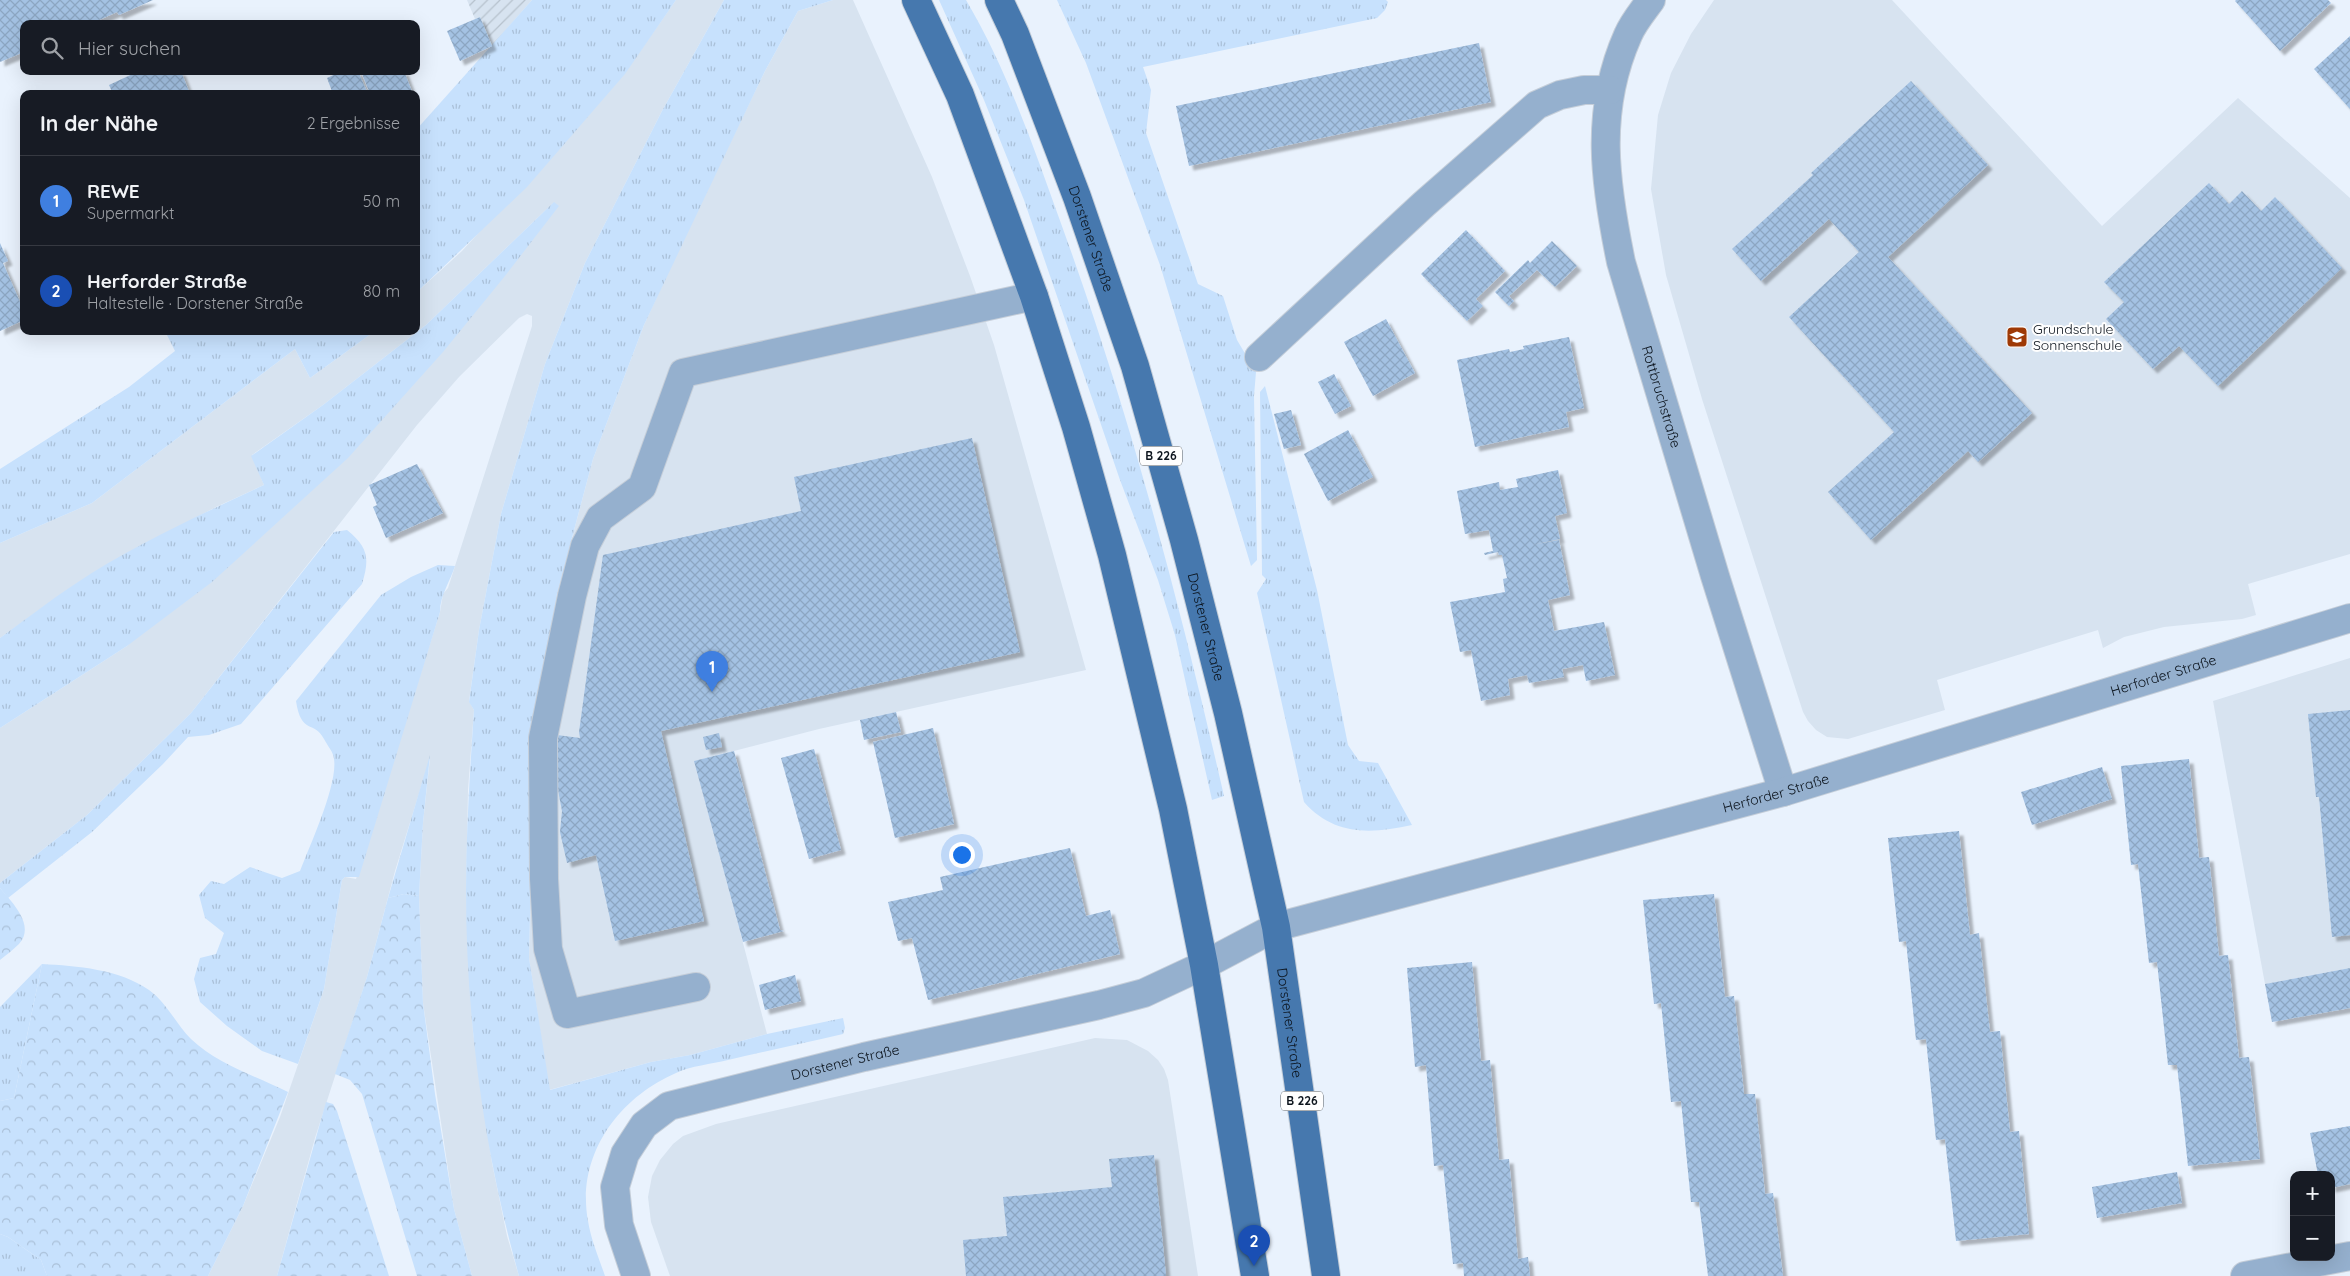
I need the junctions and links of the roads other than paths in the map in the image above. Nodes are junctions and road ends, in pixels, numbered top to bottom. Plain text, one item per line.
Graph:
1 (916, 0) edge
2 (999, 0) edge
3 (1651, 0) edge
4 (1610, 90) junction
5 (1034, 296) junction
6 (1259, 357) dead end
7 (2350, 618) edge
8 (1783, 792) junction
9 (1276, 927) junction
10 (1204, 965) junction
11 (696, 987) dead end
12 (2350, 1256) edge
13 (636, 1276) edge
14 (1255, 1276) edge
15 (1326, 1276) edge
16 (2244, 1276) edge

1 - 5 main road
2 - 9 main road, Dorstener Straße / B 226
3 - 4 street, Rottbruchstraße
4 - 6 street
4 - 8 street, Rottbruchstraße
5 - 10 main road
5 - 11 street
7 - 8 street, Herforder Straße
8 - 9 street, Herforder Straße
9 - 10 street, Herforder Straße
9 - 15 main road, Dorstener Straße / B 226
10 - 13 street, Dorstener Straße
10 - 14 main road
12 - 16 street

